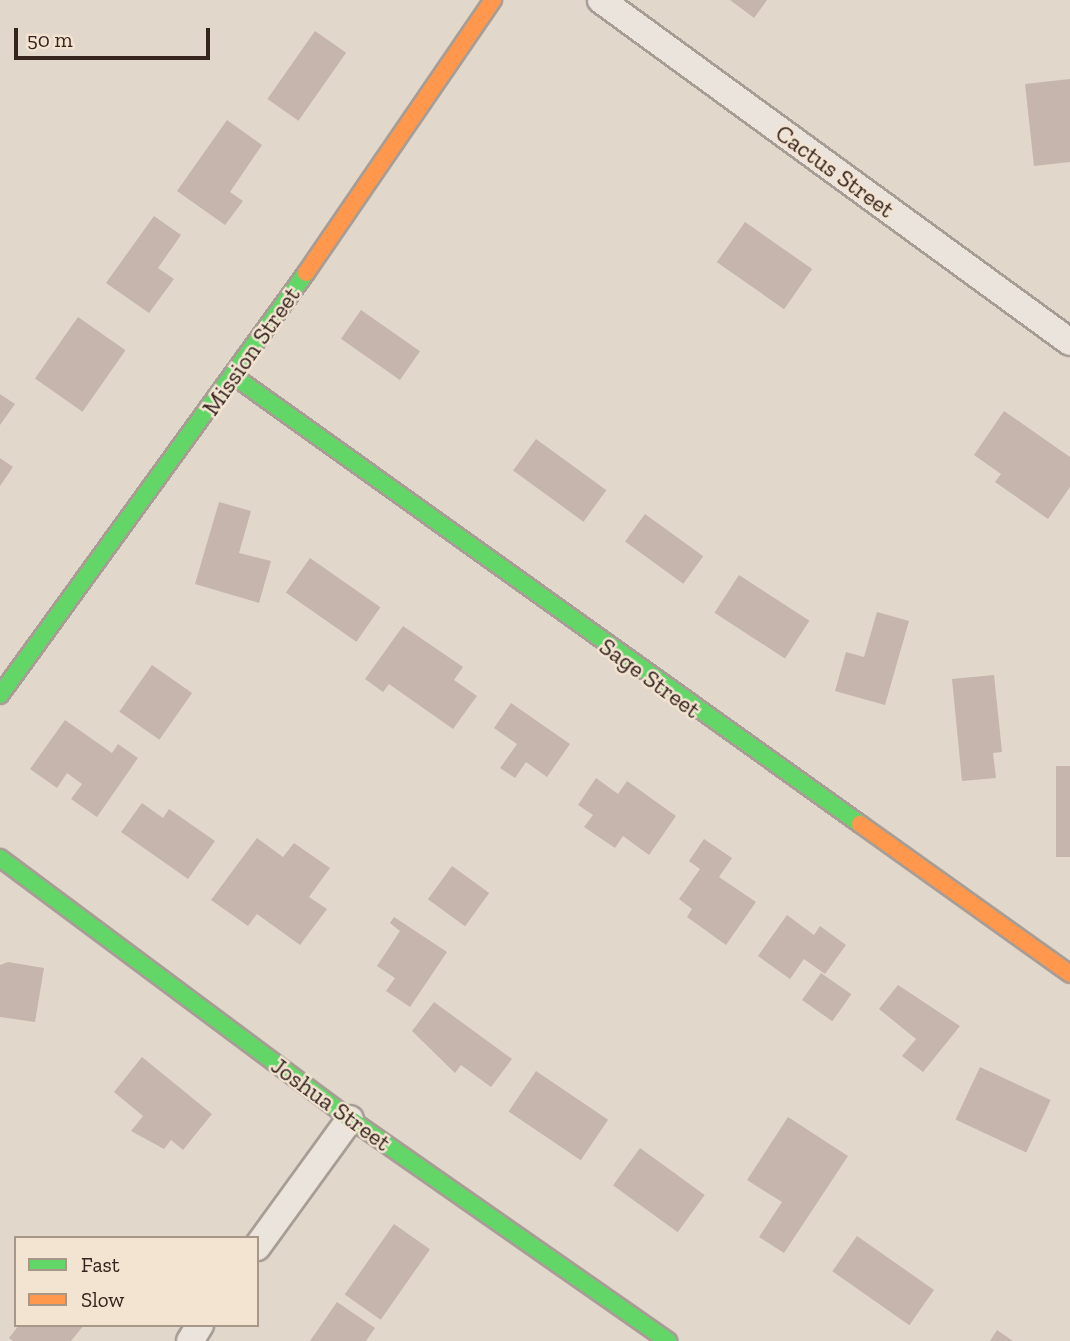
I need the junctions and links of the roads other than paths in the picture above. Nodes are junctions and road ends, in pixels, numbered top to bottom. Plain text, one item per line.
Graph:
1 (493, 0) edge
2 (601, 0) edge
3 (1070, 342) edge
4 (235, 377) junction
5 (0, 695) edge
6 (0, 858) edge
7 (1070, 974) edge
8 (350, 1119) junction
9 (259, 1244) edge
10 (668, 1341) edge

1 - 4 street, Mission Street
2 - 3 street, Cactus Street
4 - 5 street, Mission Street
4 - 7 street, Sage Street
6 - 8 street, Joshua Street
8 - 9 street
8 - 10 street, Joshua Street

